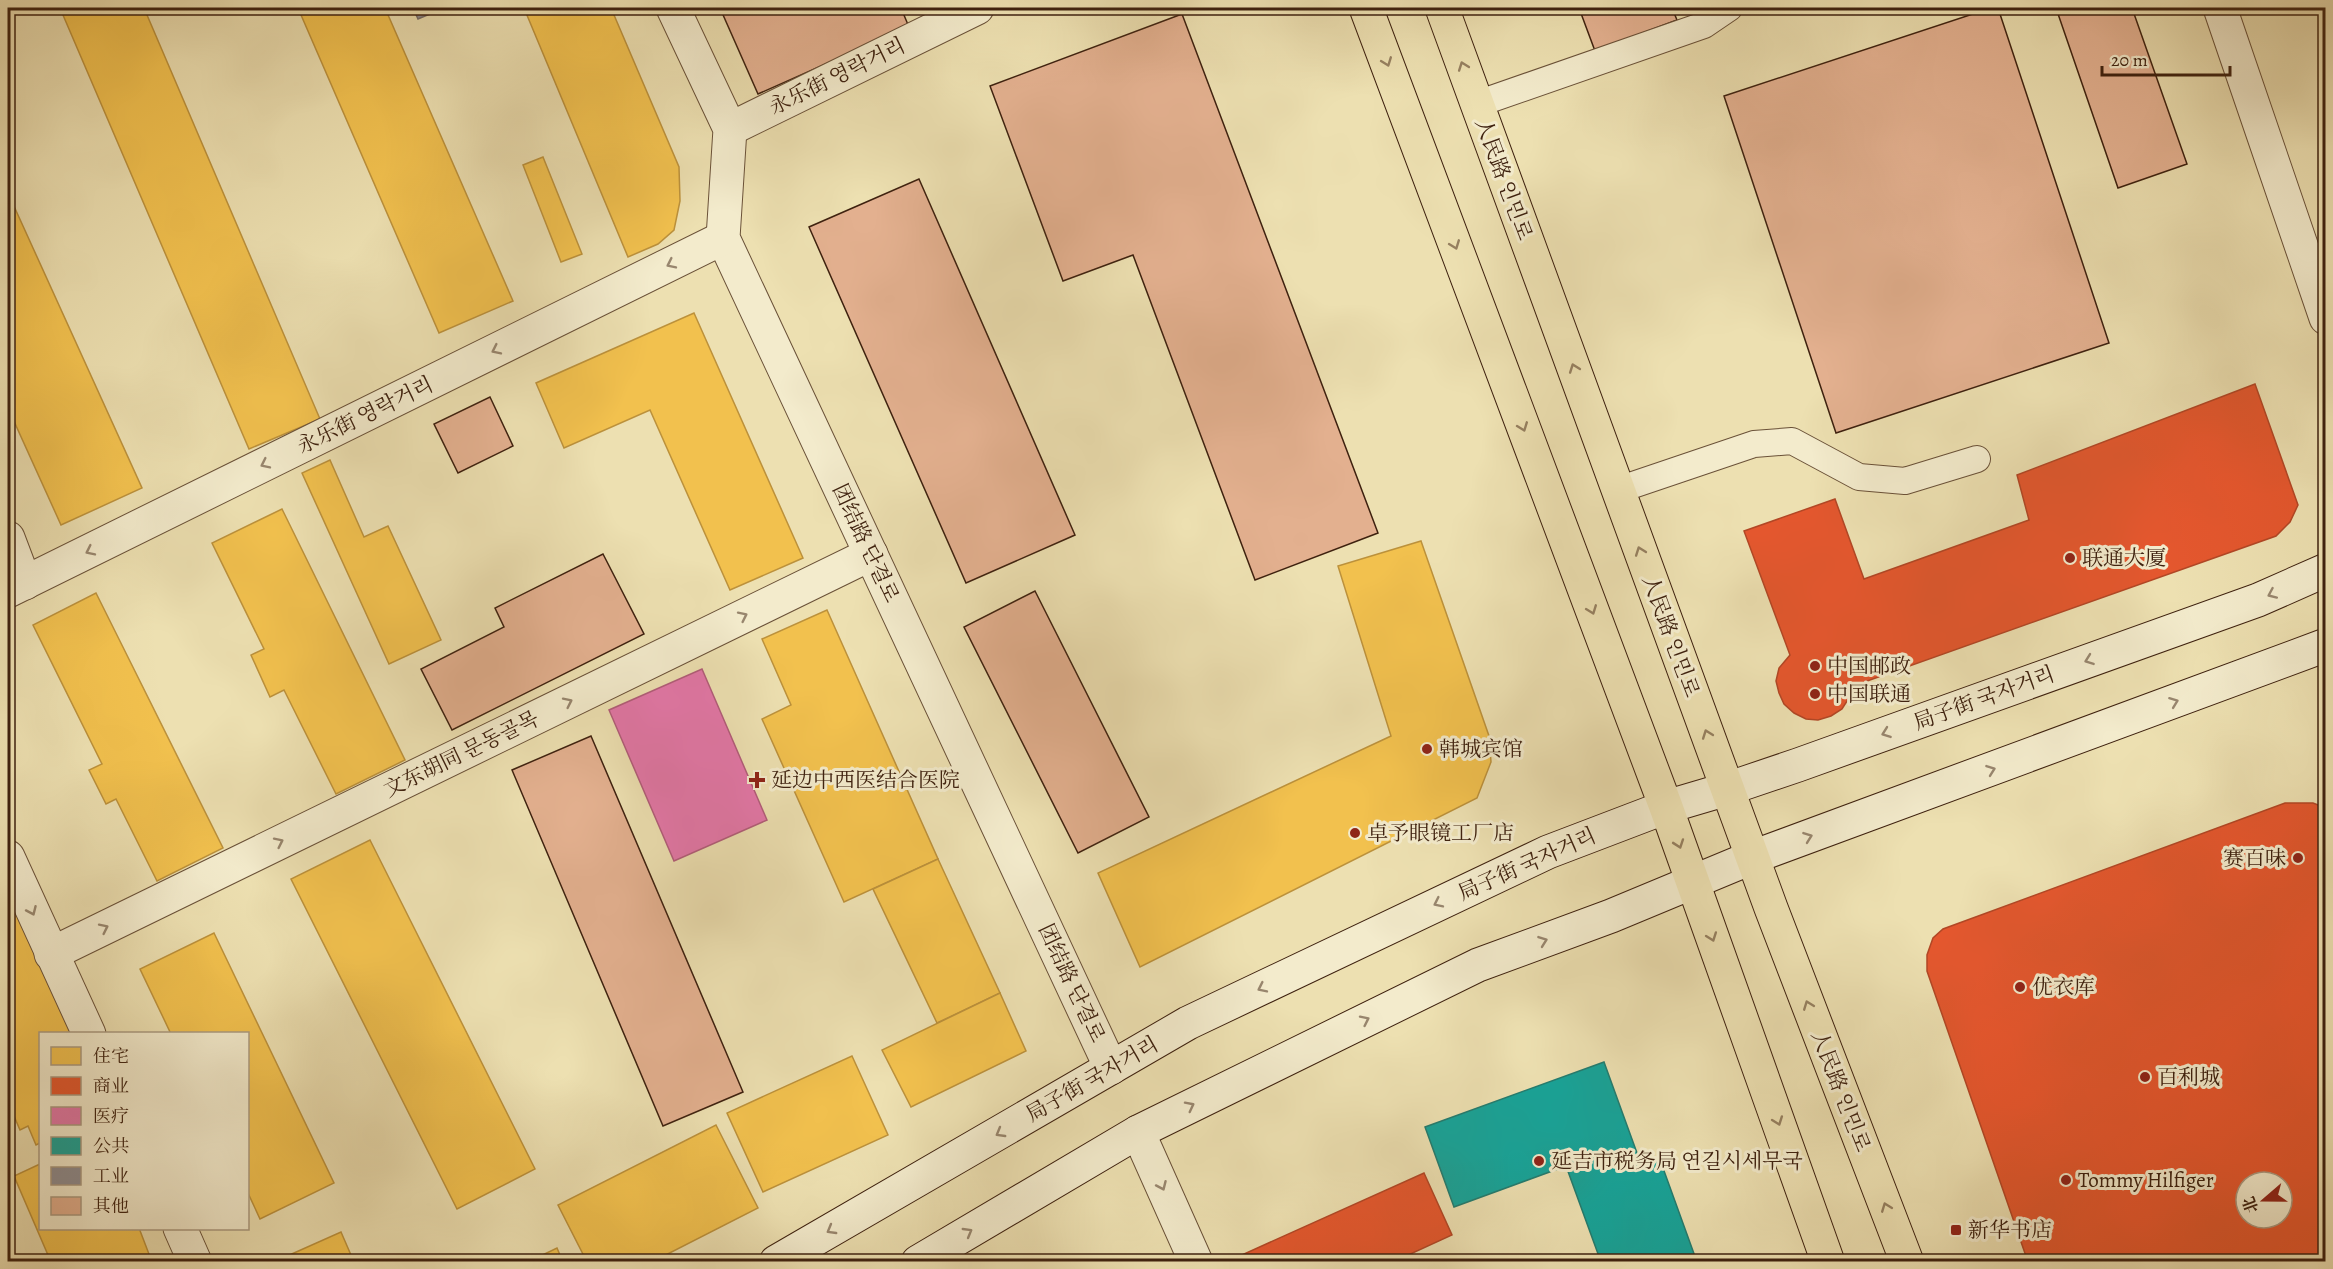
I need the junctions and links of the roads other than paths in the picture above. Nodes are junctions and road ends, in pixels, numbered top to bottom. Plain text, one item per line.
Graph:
1 (673, 8) edge
2 (976, 8) edge
3 (1366, 8) edge
4 (1442, 8) edge
5 (1729, 8) edge
6 (2220, 8) edge
7 (1477, 104) junction
8 (730, 129) junction
9 (723, 238) junction
10 (2325, 318) edge
11 (1977, 459) dead end
12 (1618, 490) junction
13 (8, 538) edge
14 (871, 554) junction
15 (2325, 570) edge
16 (16, 587) edge
17 (2325, 645) edge
18 (1727, 789) junction
19 (1666, 807) junction
20 (1753, 857) junction
21 (9, 867) edge
22 (1692, 882) junction
23 (51, 954) junction
24 (87, 1032) edge
25 (1112, 1068) junction
26 (1138, 1132) junction
27 (181, 1230) edge
28 (195, 1262) edge
29 (776, 1262) edge
30 (918, 1262) edge
31 (1196, 1262) edge
32 (1828, 1262) edge
33 (1907, 1262) edge

1 - 8 street, 团结路 단결로
2 - 8 street, 永乐街 영락거리
3 -> 19 main road
7 -> 4 main road, 人民路 인민로
5 - 7 lane
6 - 10 street
12 -> 7 main road, 人民路 인민로
8 - 9 street, 团结路 단결로
9 - 14 street, 团结路 단결로
9 -> 16 street, 永乐街 영락거리
11 - 12 lane
18 -> 12 main road, 人民路 인민로
13 - 16 street
23 -> 14 street, 文东胡同 문동골목
14 - 25 street, 团结路 단결로
15 -> 18 street, 局子街 국자거리
20 -> 17 street
18 - 19 street, 局子街 국자거리
18 - 20 main road, 人民路 인민로
19 -> 22 main road
19 -> 25 street, 局子街 국자거리
20 - 22 street
33 -> 20 main road, 人民路 인민로
21 -> 23 street
26 -> 22 street
22 -> 32 main road
23 - 24 street
25 -> 29 street, 局子街 국자거리
30 -> 26 street
26 -> 31 street
27 - 28 street

